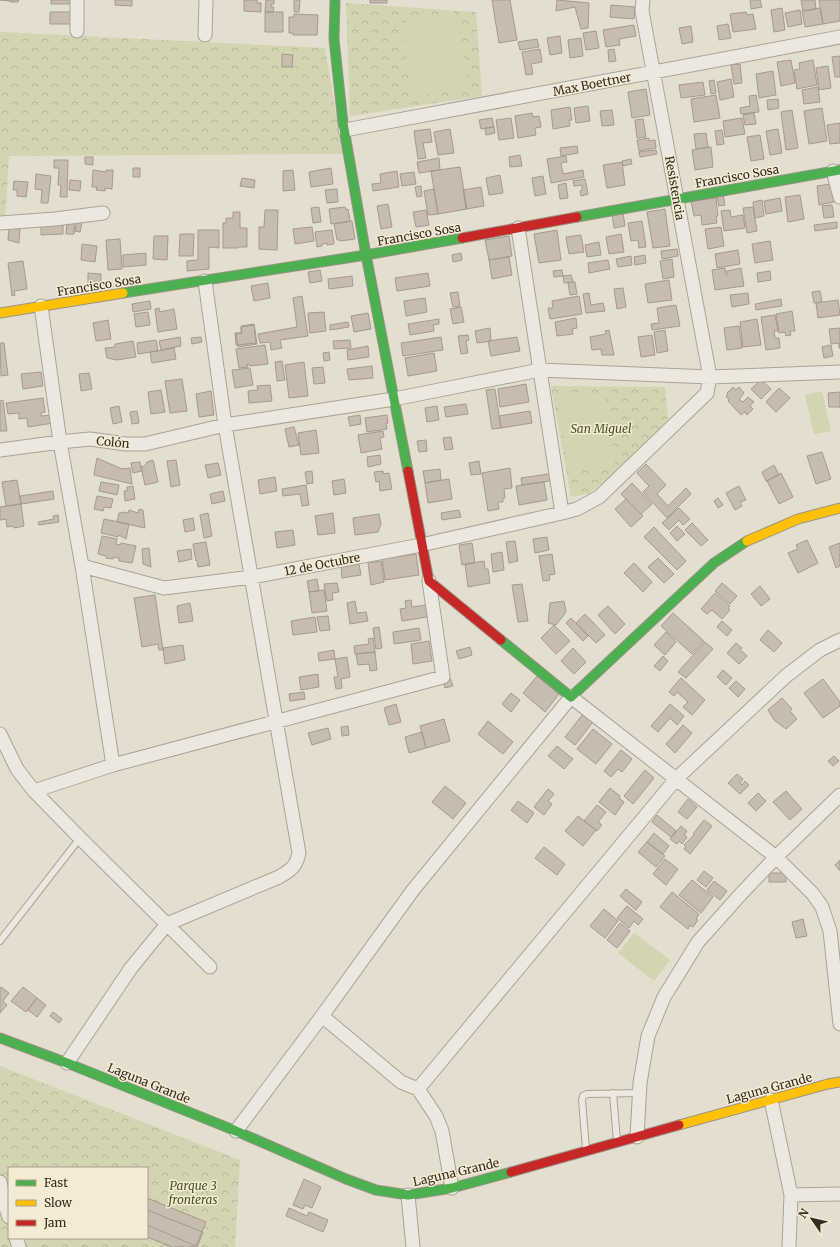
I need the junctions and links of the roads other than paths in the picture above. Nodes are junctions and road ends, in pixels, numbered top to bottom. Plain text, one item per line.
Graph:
1 (77, 0) edge
2 (206, 0) edge
3 (336, 0) edge
4 (643, 0) edge
5 (77, 31) dead end
6 (205, 35) dead end
7 (840, 37) edge
8 (654, 72) junction
9 (345, 130) junction
10 (837, 170) edge
11 (840, 197) edge
12 (677, 199) junction
13 (103, 213) dead end
14 (0, 223) edge
15 (518, 228) junction
16 (366, 256) junction
17 (205, 281) junction
18 (41, 306) junction
19 (0, 313) edge
20 (540, 370) junction
21 (840, 372) edge
22 (710, 377) junction
23 (394, 399) junction
24 (225, 425) junction
25 (60, 442) junction
26 (0, 450) edge
27 (840, 508) edge
28 (562, 513) junction
29 (421, 545) junction
30 (82, 566) junction
31 (252, 577) junction
32 (429, 582) junction
33 (840, 640) edge
34 (572, 697) junction
35 (277, 722) junction
36 (0, 734) edge
37 (113, 765) junction
38 (676, 779) junction
39 (34, 791) junction
40 (840, 795) edge
41 (80, 838) junction
42 (776, 857) junction
43 (167, 924) junction
44 (0, 941) edge
45 (210, 967) dead end
46 (322, 1016) junction
47 (840, 1024) edge
48 (0, 1038) edge
49 (67, 1063) junction
50 (840, 1082) edge
51 (418, 1089) junction
52 (613, 1093) junction
53 (640, 1093) junction
54 (771, 1100) junction
55 (236, 1131) junction
56 (637, 1137) junction
57 (618, 1142) junction
58 (586, 1151) junction
59 (0, 1182) edge
60 (452, 1188) junction
61 (840, 1194) edge
62 (408, 1195) junction
63 (791, 1195) junction
64 (5, 1210) edge
65 (413, 1247) edge
66 (789, 1247) edge

1 - 5 street
2 - 6 street
3 - 9 street
4 - 8 street, Resistencia
7 - 8 street, Max Boettner
8 - 9 street, Max Boettner
8 - 12 street, Resistencia
9 - 16 street
10 - 11 street
10 - 12 street, Francisco Sosa
12 - 15 street, Francisco Sosa
12 - 22 street, Resistencia
13 - 14 street
15 - 16 street, Francisco Sosa
15 - 20 street
16 - 17 street, Francisco Sosa
16 - 23 street
17 - 18 street, Francisco Sosa
17 - 24 street
18 - 19 street, Francisco Sosa
18 - 25 street
20 - 22 street, Colón
20 - 23 street, Colón
20 - 28 street
21 - 22 street, Colón
22 - 28 street, 12 de Octubre
23 - 24 street, Colón
23 - 29 street
24 - 25 street, Colón
24 - 31 street
25 - 26 street, Colón
25 - 30 street
27 - 34 street
28 - 29 street, 12 de Octubre
29 - 31 street, 12 de Octubre
29 - 32 street
30 - 31 street, 12 de Octubre
30 - 37 street
31 - 35 street
32 - 34 street
32 - 35 street
33 - 38 street
34 - 38 street
34 - 46 street
35 - 37 street
35 - 43 street
36 - 39 street
37 - 39 street
38 - 42 street
38 - 51 street
39 - 41 street
40 - 42 street
41 - 43 street
41 - 44 lane
42 - 47 street
42 - 53 street
43 - 45 street
43 - 49 street
46 - 51 street
46 - 55 street
48 - 49 street, Laguna Grande
49 - 55 street, Laguna Grande
50 - 54 street, Laguna Grande
51 - 60 street
52 - 53 lane
52 - 57 lane
52 - 58 lane
53 - 56 street
54 - 56 street, Laguna Grande
54 - 63 street
55 - 62 street, Laguna Grande
56 - 57 street, Laguna Grande
57 - 58 street, Laguna Grande
58 - 60 street, Laguna Grande
59 - 64 street
60 - 62 street, Laguna Grande
61 - 63 street
62 - 65 street
63 - 66 street

